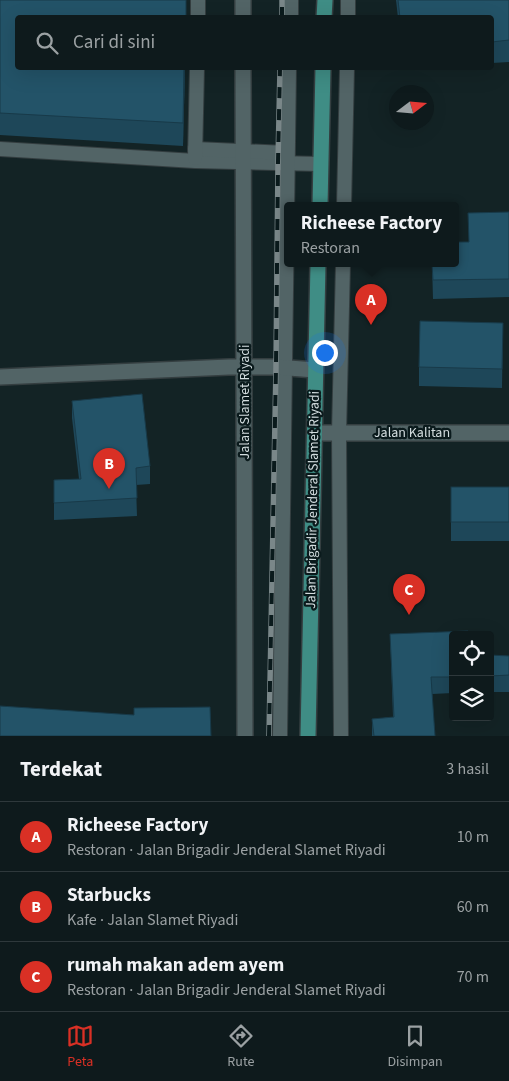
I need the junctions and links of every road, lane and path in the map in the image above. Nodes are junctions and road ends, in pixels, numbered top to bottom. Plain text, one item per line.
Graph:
1 (198, 0) edge
2 (243, 0) edge
3 (291, 0) edge
4 (325, 0) edge
5 (348, 0) edge
6 (198, 15) edge
7 (243, 15) edge
8 (291, 15) edge
9 (324, 15) edge
10 (348, 15) edge
11 (197, 70) edge
12 (243, 70) edge
13 (289, 70) edge
14 (324, 70) edge
15 (347, 70) edge
16 (0, 148) edge
17 (195, 155) junction
18 (244, 157) junction
19 (287, 158) junction
20 (322, 160) junction
21 (286, 202) edge
22 (320, 202) edge
23 (344, 202) edge
24 (285, 267) edge
25 (318, 267) edge
26 (342, 267) edge
27 (245, 366) junction
28 (284, 368) junction
29 (315, 370) junction
30 (0, 377) edge
31 (315, 433) junction
32 (339, 433) junction
33 (509, 433) edge
34 (245, 736) edge
35 (280, 736) edge
36 (308, 736) edge
37 (342, 736) edge

1 - 6 lane
2 - 7 street
3 - 8 lane
4 - 9 main road
5 - 10 lane
11 - 17 lane
12 - 18 street, Jalan Slamet Riyadi
13 - 19 lane
14 - 20 main road
15 - 23 lane
16 - 17 lane
17 - 18 lane
18 - 19 lane
18 - 27 street, Jalan Slamet Riyadi
19 - 20 lane
19 - 21 lane
20 - 22 main road
24 - 28 lane
25 - 29 main road, Jalan Brigadir Jenderal Slamet Riyadi
26 - 32 lane
27 - 28 street
27 - 30 street
27 - 34 street, Jalan Slamet Riyadi
28 - 29 street
28 - 35 lane
29 - 31 main road, Jalan Brigadir Jenderal Slamet Riyadi
31 - 32 street, Jalan Kalitan
31 - 36 main road, Jalan Brigadir Jenderal Slamet Riyadi
32 - 33 street, Jalan Kalitan
32 - 37 lane

